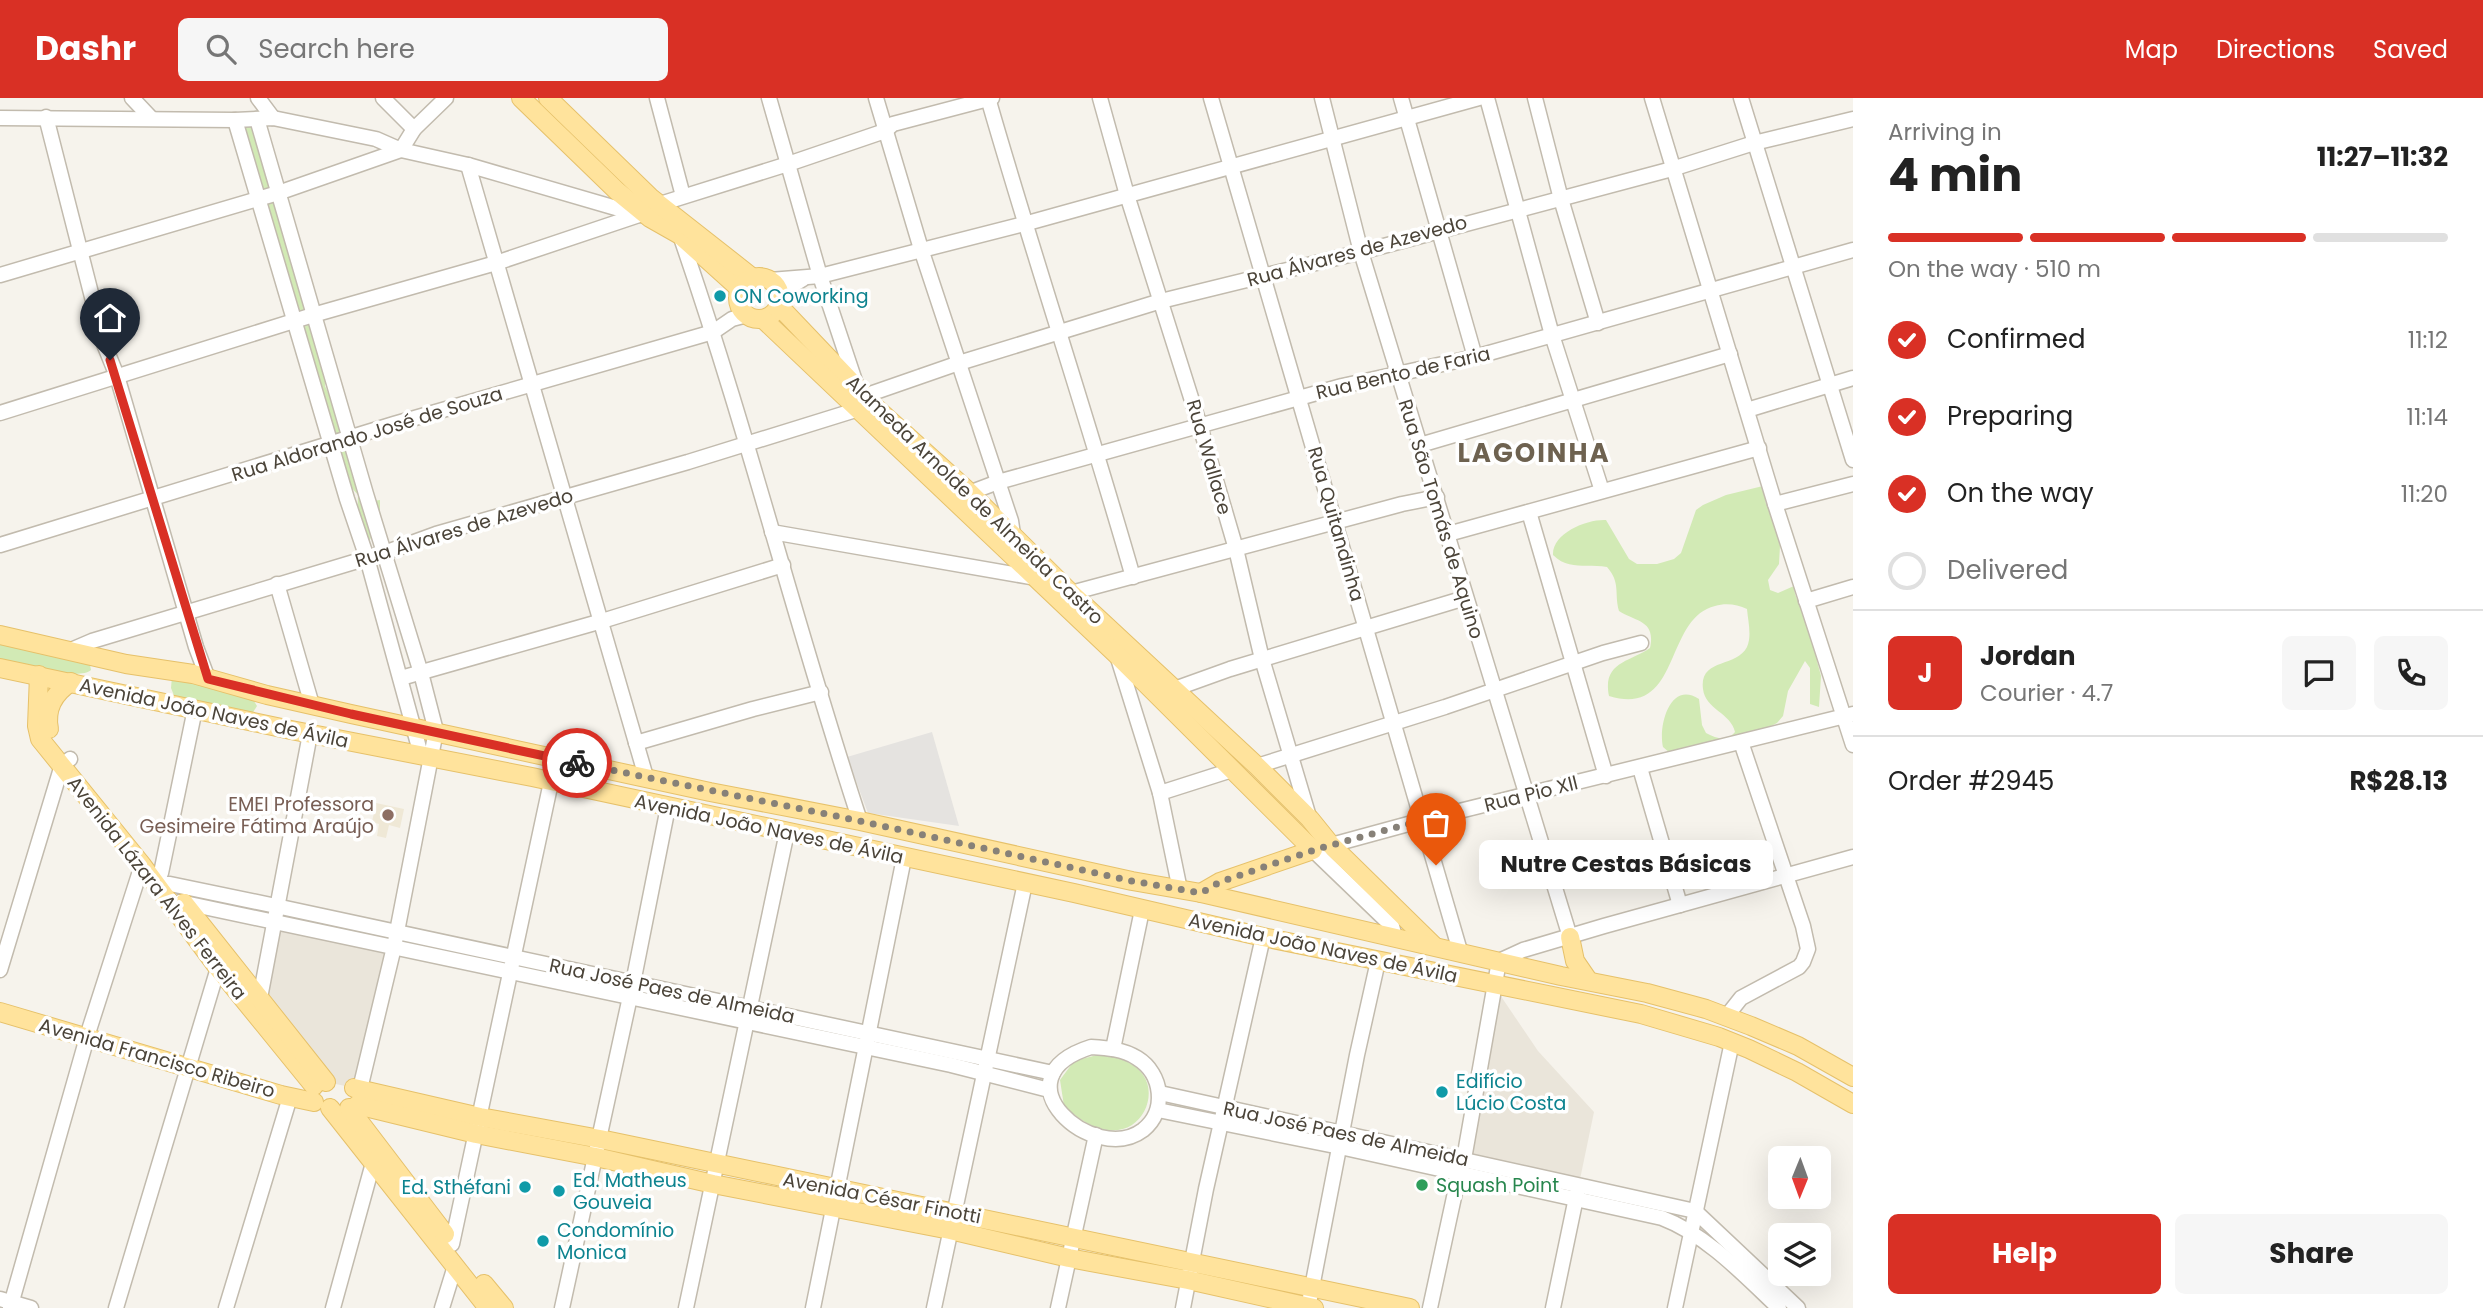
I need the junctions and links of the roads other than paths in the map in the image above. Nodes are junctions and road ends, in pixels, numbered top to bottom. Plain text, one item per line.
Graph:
1 (132, 98) edge
2 (258, 98) edge
3 (383, 98) edge
4 (446, 98) edge
5 (521, 98) edge
6 (548, 98) edge
7 (657, 98) edge
8 (769, 98) edge
9 (876, 98) edge
10 (989, 98) edge
11 (1100, 98) edge
12 (1212, 98) edge
13 (1322, 98) edge
14 (1401, 98) edge
15 (1479, 98) edge
16 (1487, 98) edge
17 (1535, 98) edge
18 (1652, 98) edge
19 (1741, 98) edge
20 (0, 117) edge
21 (47, 117) junction
22 (1405, 117) junction
23 (151, 118) junction
24 (273, 118) junction
25 (257, 119) junction
26 (1853, 119) edge
27 (235, 120) junction
28 (414, 130) junction
29 (885, 131) junction
30 (1333, 139) junction
31 (1754, 143) junction
32 (401, 150) junction
33 (788, 164) junction
34 (468, 165) junction
35 (1230, 166) junction
36 (1672, 169) junction
37 (278, 193) junction
38 (1127, 195) junction
39 (682, 196) junction
40 (259, 199) junction
41 (1561, 199) junction
42 (1517, 209) junction
43 (650, 212) junction
44 (1024, 224) junction
45 (1438, 230) junction
46 (680, 234) junction
47 (921, 249) junction
48 (1853, 250) edge
49 (80, 251) junction
50 (1361, 252) junction
51 (496, 262) junction
52 (1793, 266) junction
53 (0, 275) edge
54 (1264, 275) junction
55 (820, 276) junction
56 (1709, 290) junction
57 (756, 301) junction
58 (1161, 301) junction
59 (313, 315) junction
60 (296, 321) junction
61 (1598, 323) junction
62 (1060, 331) junction
63 (713, 332) junction
64 (1552, 335) junction
65 (1730, 354) junction
66 (1475, 357) junction
67 (959, 363) junction
68 (1397, 373) junction
69 (117, 376) junction
70 (1853, 378) edge
71 (1829, 384) junction
72 (531, 385) junction
73 (860, 398) junction
74 (1299, 398) junction
75 (1574, 398) junction
76 (1747, 410) junction
77 (0, 413) edge
78 (1200, 426) junction
79 (349, 439) junction
80 (745, 443) junction
81 (331, 444) junction
82 (1420, 445) junction
83 (1759, 448) junction
84 (1098, 454) junction
85 (1853, 460) edge
86 (998, 482) junction
87 (1853, 484) edge
88 (1602, 491) junction
89 (366, 494) junction
90 (962, 496) junction
91 (1437, 497) junction
92 (565, 498) junction
93 (152, 499) junction
94 (347, 499) junction
95 (1775, 504) junction
96 (1529, 512) junction
97 (1336, 521) junction
98 (772, 533) junction
99 (1448, 534) junction
100 (1007, 540) junction
101 (0, 545) edge
102 (1236, 549) junction
103 (384, 553) junction
104 (367, 558) junction
105 (782, 565) junction
106 (1133, 577) junction
107 (1036, 578) junction
108 (277, 584) junction
109 (1853, 587) edge
110 (1071, 593) junction
111 (1465, 598) junction
112 (1806, 601) junction
113 (187, 613) junction
114 (602, 621) junction
115 (1366, 626) junction
116 (0, 635) edge
117 (1641, 643) dead end
118 (71, 650) junction
119 (1117, 656) junction
120 (1262, 659) junction
121 (1575, 662) junction
122 (0, 668) edge
123 (421, 673) junction
124 (39, 676) junction
125 (401, 678) junction
126 (208, 679) junction
127 (71, 682) junction
128 (1175, 688) junction
129 (1495, 691) junction
130 (821, 692) junction
131 (1155, 694) junction
132 (312, 705) junction
133 (195, 709) junction
134 (1849, 715) edge
135 (1394, 724) junction
136 (415, 726) junction
137 (436, 732) junction
138 (310, 734) junction
139 (1741, 742) junction
140 (636, 743) junction
141 (1853, 745) edge
142 (1292, 756) junction
143 (426, 757) junction
144 (66, 762) junction
145 (1257, 766) junction
146 (1640, 768) junction
147 (1232, 770) junction
148 (1606, 776) junction
149 (646, 777) junction
150 (551, 782) junction
151 (1160, 793) junction
152 (1527, 796) junction
153 (668, 807) junction
154 (1310, 819) junction
155 (1423, 820) junction
156 (860, 821) junction
157 (787, 832) junction
158 (1331, 845) junction
159 (1313, 850) junction
160 (1853, 857) edge
161 (904, 858) junction
162 (142, 865) junction
163 (1784, 876) junction
164 (1025, 883) junction
165 (168, 888) junction
166 (1180, 890) junction
167 (1201, 893) junction
168 (1680, 905) junction
169 (276, 906) junction
170 (1142, 909) junction
171 (274, 921) junction
172 (1200, 921) junction
173 (1263, 937) junction
174 (1395, 937) junction
175 (1570, 937) junction
176 (395, 939) junction
177 (1433, 945) junction
178 (1460, 951) junction
179 (1378, 961) junction
180 (1499, 961) junction
181 (512, 965) junction
182 (218, 968) junction
183 (0, 970) edge
184 (1588, 980) junction
185 (1496, 985) junction
186 (631, 989) junction
187 (260, 998) junction
188 (0, 1000) edge
189 (0, 1012) edge
190 (749, 1015) junction
191 (1726, 1017) junction
192 (89, 1032) junction
193 (867, 1040) junction
194 (1732, 1042) junction
195 (1113, 1049) junction
196 (189, 1062) junction
197 (986, 1066) junction
198 (1053, 1073) junction
199 (1853, 1077) edge
200 (1049, 1090) junction
201 (1160, 1093) junction
202 (319, 1094) junction
203 (290, 1097) junction
204 (356, 1097) junction
205 (1853, 1104) edge
206 (1158, 1110) junction
207 (1224, 1116) junction
208 (478, 1126) junction
209 (1096, 1135) junction
210 (1341, 1140) junction
211 (598, 1148) junction
212 (1464, 1159) junction
213 (373, 1163) junction
214 (717, 1166) junction
215 (1459, 1174) junction
216 (713, 1184) junction
217 (1579, 1184) junction
218 (836, 1188) junction
219 (1575, 1199) junction
220 (832, 1208) junction
221 (1695, 1211) junction
222 (955, 1212) junction
223 (950, 1230) junction
224 (1691, 1233) junction
225 (1073, 1238) junction
226 (452, 1244) junction
227 (1069, 1258) junction
228 (455, 1266) junction
229 (1190, 1272) junction
230 (1312, 1288) junction
231 (7, 1303) edge
232 (31, 1308) edge
233 (116, 1308) edge
234 (226, 1308) edge
235 (333, 1308) edge
236 (442, 1308) edge
237 (488, 1308) edge
238 (504, 1308) edge
239 (562, 1308) edge
240 (686, 1308) edge
241 (813, 1308) edge
242 (934, 1308) edge
243 (1058, 1308) edge
244 (1183, 1308) edge
245 (1310, 1308) edge
246 (1410, 1308) edge
247 (1430, 1308) edge
248 (1553, 1308) edge
249 (1675, 1308) edge
250 (1779, 1308) edge
251 (1798, 1308) edge

1 - 23 street
2 - 24 street
3 - 28 street
4 - 28 street
5 - 43 main road, Alameda Arnolde de Almeida Castro
6 - 43 main road, Alameda Arnolde de Almeida Castro
7 - 39 street
8 - 33 street
9 - 29 street
10 - 29 street
10 - 44 street
11 - 38 street, Rua Wallace
12 - 35 street, Rua Quitandinha
13 - 30 street, Rua São Tomás de Aquino
14 - 22 street
15 - 22 street
16 - 42 street
17 - 41 street
18 - 36 street
19 - 31 street
20 - 21 street
21 - 23 street
21 - 49 street
22 - 30 street
22 - 45 street
23 - 27 street
24 - 25 street
24 - 32 street
25 - 27 street
25 - 37 street
26 - 31 street, Rua Álvares de Azevedo
27 - 40 street
28 - 32 street
29 - 33 street
29 - 47 street
30 - 35 street
30 - 50 street, Rua São Tomás de Aquino
31 - 36 street, Rua Álvares de Azevedo
31 - 52 street
32 - 34 street
32 - 37 street
33 - 39 street
33 - 55 street
34 - 43 street
34 - 51 street
35 - 38 street
35 - 54 street, Rua Quitandinha
36 - 41 street, Rua Álvares de Azevedo
36 - 56 street
37 - 40 street
37 - 59 street
38 - 44 street
38 - 58 street, Rua Wallace
39 - 43 street
40 - 49 street
40 - 60 street
41 - 42 street, Rua Álvares de Azevedo
41 - 61 street
42 - 45 street, Rua Álvares de Azevedo
42 - 64 street
43 - 46 main road, Alameda Arnolde de Almeida Castro
43 - 51 street
43 - 57 main road, Alameda Arnolde de Almeida Castro
44 - 47 street
44 - 62 street
45 - 50 street, Rua Álvares de Azevedo
45 - 66 street
46 - 57 main road, Alameda Arnolde de Almeida Castro
46 - 63 street
47 - 55 street
47 - 67 street
48 - 52 street, Rua Bento de Faria
49 - 53 street
49 - 69 street
50 - 54 street, Rua Álvares de Azevedo
50 - 68 street, Rua São Tomás de Aquino
51 - 59 street
51 - 72 street
52 - 56 street, Rua Bento de Faria
52 - 71 street
54 - 58 street, Rua Álvares de Azevedo
54 - 74 street, Rua Quitandinha
55 - 57 street, Rua Aldorando José de Souza
55 - 73 street
56 - 61 street, Rua Bento de Faria
56 - 65 street
57 - 63 street, Rua Aldorando José de Souza
57 - 73 main road, Alameda Arnolde de Almeida Castro
58 - 62 street, Rua Álvares de Azevedo
58 - 78 street, Rua Wallace
59 - 60 street
59 - 79 street
60 - 69 street
60 - 81 street
61 - 64 street, Rua Bento de Faria
62 - 67 street, Rua Álvares de Azevedo
62 - 84 street
63 - 72 street, Rua Aldorando José de Souza
63 - 80 street
64 - 66 street, Rua Bento de Faria
64 - 75 street
65 - 75 street
65 - 76 street
66 - 68 street, Rua Bento de Faria
67 - 73 street, Rua Álvares de Azevedo
67 - 86 street
68 - 74 street, Rua Bento de Faria
68 - 82 street, Rua São Tomás de Aquino
69 - 77 street
69 - 93 street
70 - 71 street
71 - 76 street
71 - 85 street
72 - 79 street, Rua Aldorando José de Souza
72 - 92 street
73 - 80 street, Rua Álvares de Azevedo
73 - 90 main road, Alameda Arnolde de Almeida Castro
74 - 78 street, Rua Bento de Faria
74 - 97 street, Rua Quitandinha
75 - 82 street
75 - 88 street
76 - 83 street
78 - 84 street, Rua Bento de Faria
78 - 102 street, Rua Wallace
79 - 81 street, Rua Aldorando José de Souza
79 - 89 street
80 - 92 street, Rua Álvares de Azevedo
80 - 98 street
81 - 93 street, Rua Aldorando José de Souza
81 - 94 street
82 - 91 street, Rua São Tomás de Aquino
83 - 88 street
83 - 95 street
84 - 86 street, Rua Bento de Faria
84 - 106 street
86 - 90 street, Rua Bento de Faria
86 - 100 street
87 - 95 street
88 - 96 street
89 - 94 street
89 - 103 street
90 - 100 main road, Alameda Arnolde de Almeida Castro
91 - 97 street
91 - 99 street, Rua São Tomás de Aquino
92 - 103 street, Rua Álvares de Azevedo
92 - 114 street
93 - 101 street, Rua Aldorando José de Souza
93 - 113 street
94 - 104 street
95 - 112 street
96 - 99 street
96 - 121 street
97 - 102 street
97 - 115 street, Rua Quitandinha
98 - 105 street
98 - 107 street
99 - 111 street, Rua São Tomás de Aquino
100 - 107 main road, Alameda Arnolde de Almeida Castro
100 - 110 main road, Alameda Arnolde de Almeida Castro
102 - 106 street
102 - 120 street, Rua Wallace
103 - 104 street, Rua Álvares de Azevedo
103 - 123 street
104 - 108 street, Rua Álvares de Azevedo
104 - 125 street
105 - 114 street
105 - 130 street
106 - 110 street
107 - 119 main road, Alameda Arnolde de Almeida Castro
108 - 113 street, Rua Álvares de Azevedo
108 - 132 street
109 - 112 street
110 - 128 main road, Alameda Arnolde de Almeida Castro
111 - 115 street
111 - 129 street, Rua São Tomás de Aquino
112 - 134 street
113 - 118 street, Rua Álvares de Azevedo
113 - 126 street
114 - 123 street
114 - 140 street
115 - 120 street
115 - 135 street, Rua Quitandinha
116 - 118 main road, Avenida João Naves de Ávila
117 - 121 street
118 - 126 main road, Avenida João Naves de Ávila
119 - 131 main road, Alameda Arnolde de Almeida Castro
119 - 151 street
120 - 128 street
120 - 142 street, Rua Wallace
121 - 129 street
121 - 148 street
122 - 124 main road, Avenida João Naves de Ávila
123 - 125 street
123 - 137 street
124 - 127 main road, Avenida João Naves de Ávila
124 - 144 main road, Avenida Lázara Alves Ferreira
125 - 136 street
126 - 132 main road, Avenida João Naves de Ávila
127 - 133 main road, Avenida João Naves de Ávila
127 - 144 main road, Avenida Lázara Alves Ferreira
128 - 131 street
128 - 145 main road, Alameda Arnolde de Almeida Castro
129 - 135 street
129 - 152 street, Rua São Tomás de Aquino
130 - 140 street
130 - 156 street
131 - 147 main road, Alameda Arnolde de Almeida Castro
132 - 136 main road, Avenida João Naves de Ávila
133 - 138 main road, Avenida João Naves de Ávila
133 - 165 street
134 - 139 street, Rua Pio Xll
134 - 141 street
135 - 142 street
135 - 155 street, Rua Quitandinha
136 - 137 main road, Avenida João Naves de Ávila
136 - 143 street
137 - 143 street
137 - 149 main road, Avenida João Naves de Ávila
138 - 143 main road, Avenida João Naves de Ávila
138 - 169 street
139 - 146 street, Rua Pio Xll
139 - 163 street
140 - 149 street
142 - 145 street
142 - 154 street, Rua Wallace
143 - 150 main road, Avenida João Naves de Ávila
143 - 176 street
144 - 162 main road, Avenida Lázara Alves Ferreira
144 - 165 main road, Avenida Lázara Alves Ferreira
144 - 183 street
145 - 154 main road, Alameda Arnolde de Almeida Castro
146 - 148 street, Rua Pio Xll
146 - 168 street
147 - 151 street
147 - 159 main road, Alameda Arnolde de Almeida Castro
148 - 152 street, Rua Pio Xll
149 - 156 main road, Avenida João Naves de Ávila
150 - 153 main road, Avenida João Naves de Ávila
150 - 181 street
151 - 166 street
152 - 155 street, Rua Pio Xll
152 - 175 street, Rua São Tomás de Aquino
153 - 157 main road, Avenida João Naves de Ávila
153 - 186 street
154 - 158 main road, Alameda Arnolde de Almeida Castro
155 - 158 street, Rua Pio Xll
155 - 178 street, Rua Quitandinha
156 - 166 main road, Avenida João Naves de Ávila
157 - 161 main road, Avenida João Naves de Ávila
157 - 190 street
158 - 159 street, Rua Pio Xll
158 - 177 main road, Alameda Arnolde de Almeida Castro
159 - 167 main road, Rua Pio Xll
159 - 174 street, Alameda Arnolde de Almeida Castro
160 - 163 street
161 - 164 main road, Avenida João Naves de Ávila
161 - 193 street
162 - 165 main road, Avenida Lázara Alves Ferreira
162 - 192 street
163 - 168 street
163 - 191 street
164 - 170 main road, Avenida João Naves de Ávila
164 - 197 street
165 - 169 street, Rua José Paes de Almeida
165 - 171 street, Rua José Paes de Almeida
165 - 182 main road, Avenida Lázara Alves Ferreira
165 - 187 main road, Avenida Lázara Alves Ferreira
166 - 167 main road, Avenida João Naves de Ávila
167 - 172 main road
167 - 174 main road, Avenida João Naves de Ávila
168 - 175 street
169 - 171 street
169 - 176 street, Rua José Paes de Almeida
170 - 172 main road, Avenida João Naves de Ávila
170 - 195 street
171 - 176 street, Rua José Paes de Almeida
171 - 187 street
172 - 173 main road, Avenida João Naves de Ávila
173 - 179 main road, Avenida João Naves de Ávila
173 - 207 street
174 - 177 main road, Avenida João Naves de Ávila
175 - 180 street
175 - 184 main road
176 - 181 street, Rua José Paes de Almeida
176 - 204 street
177 - 178 main road, Avenida João Naves de Ávila
178 - 180 main road, Avenida João Naves de Ávila
179 - 185 main road, Avenida João Naves de Ávila
179 - 210 street
180 - 184 main road, Avenida João Naves de Ávila
180 - 185 street
181 - 186 street, Rua José Paes de Almeida
181 - 208 street
182 - 196 street
182 - 202 main road, Avenida Lázara Alves Ferreira
184 - 191 main road, Avenida João Naves de Ávila
185 - 194 main road, Avenida João Naves de Ávila
185 - 212 street
186 - 190 street, Rua José Paes de Almeida
186 - 211 street
187 - 202 main road, Avenida Lázara Alves Ferreira
188 - 192 main road, Avenida Francisco Ribeiro
189 - 192 main road, Avenida Francisco Ribeiro
190 - 193 street, Rua José Paes de Almeida
190 - 214 street
191 - 199 main road, Avenida João Naves de Ávila
192 - 196 main road, Avenida Francisco Ribeiro
192 - 231 street
193 - 197 street, Rua José Paes de Almeida
193 - 218 street
194 - 205 main road, Avenida João Naves de Ávila
194 - 221 street
195 - 198 street
195 - 201 street
196 - 202 main road, Avenida Francisco Ribeiro
196 - 203 main road, Avenida Francisco Ribeiro
196 - 233 street
197 - 198 street, Rua José Paes de Almeida
197 - 200 street, Rua José Paes de Almeida
197 - 222 street
198 - 200 street
200 - 209 street
201 - 206 street
201 - 207 street, Rua José Paes de Almeida
202 - 203 main road, Avenida Francisco Ribeiro
202 - 204 main road
202 - 204 main road
202 - 213 main road, Avenida Lázara Alves Ferreira
203 - 234 street
204 - 208 main road, Avenida César Finotti
204 - 226 main road
206 - 207 street, Rua José Paes de Almeida
206 - 209 street
207 - 210 street, Rua José Paes de Almeida
207 - 229 street
208 - 211 main road, Avenida César Finotti
208 - 226 street
209 - 225 street
210 - 212 street, Rua José Paes de Almeida
210 - 215 street, Rua José Paes de Almeida
210 - 230 street
211 - 214 main road, Avenida César Finotti
211 - 216 main road, Avenida César Finotti
211 - 239 street
212 - 215 street
212 - 217 street, Rua José Paes de Almeida
213 - 228 main road, Avenida Lázara Alves Ferreira
213 - 235 street
214 - 216 street
214 - 218 main road, Avenida César Finotti
215 - 219 street, Rua José Paes de Almeida
215 - 247 street
216 - 220 main road, Avenida César Finotti
216 - 240 street
217 - 219 street
217 - 221 street, Rua José Paes de Almeida
218 - 220 street
218 - 222 main road, Avenida César Finotti
219 - 224 street, Rua José Paes de Almeida
219 - 248 street
220 - 223 main road, Avenida César Finotti
220 - 241 street
221 - 224 street
221 - 251 street
222 - 223 street
222 - 225 main road, Avenida César Finotti
223 - 227 main road, Avenida César Finotti
223 - 242 street
224 - 249 street
224 - 250 street, Rua José Paes de Almeida
225 - 227 street
225 - 229 main road, Avenida César Finotti
226 - 238 main road
227 - 229 main road, Avenida César Finotti
227 - 243 street
228 - 236 street
228 - 237 main road, Avenida Lázara Alves Ferreira
229 - 230 main road, Avenida César Finotti
229 - 244 street
229 - 245 main road, Avenida César Finotti
230 - 245 street
230 - 246 main road, Avenida César Finotti
231 - 232 street

